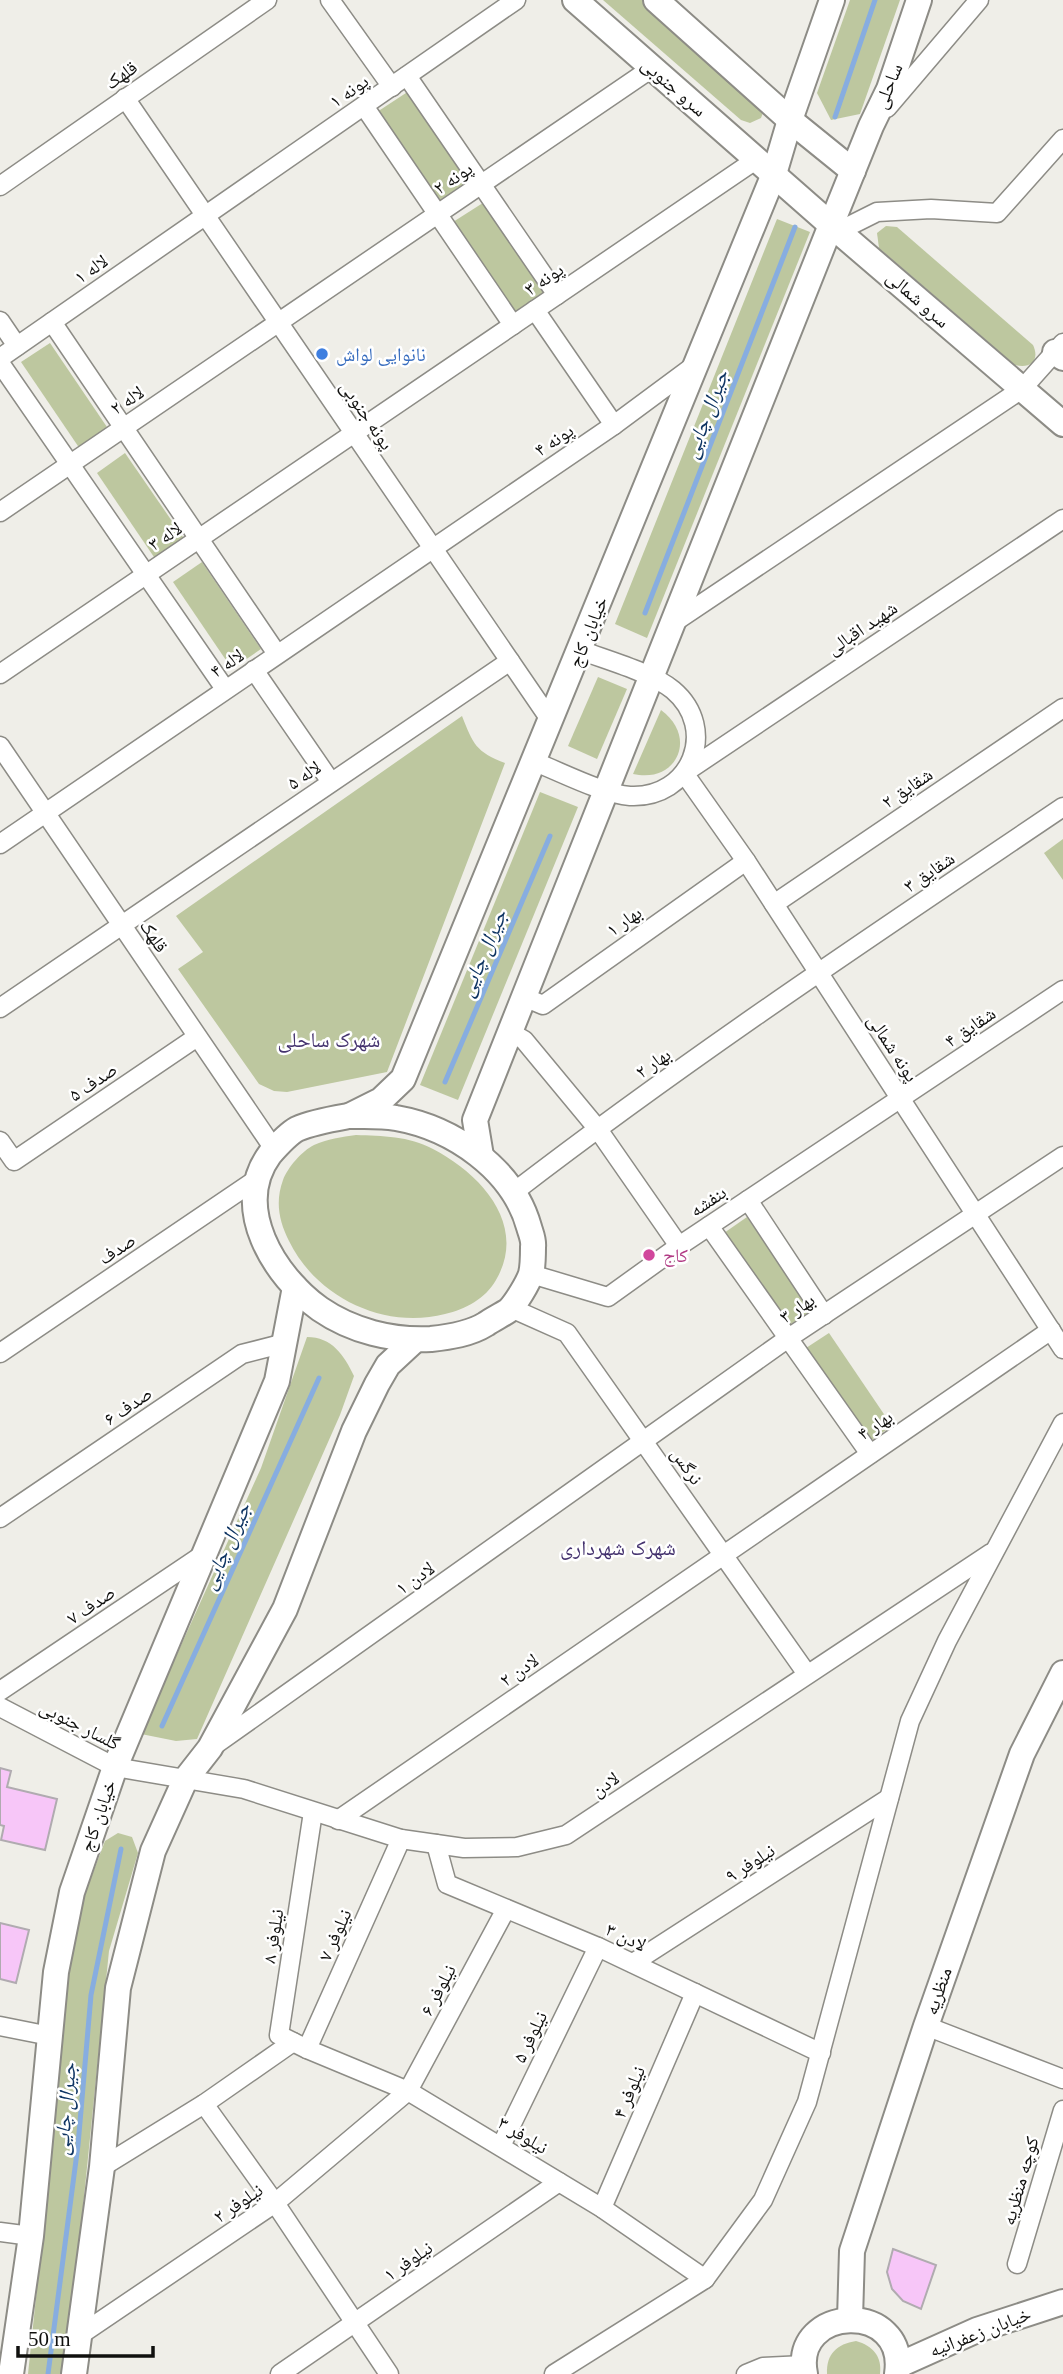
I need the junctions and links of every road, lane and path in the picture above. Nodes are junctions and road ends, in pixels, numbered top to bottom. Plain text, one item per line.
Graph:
1 (267, 0) edge
2 (330, 0) edge
3 (516, 0) edge
4 (575, 0) edge
5 (656, 0) edge
6 (832, 0) edge
7 (919, 0) edge
8 (979, 0) edge
9 (652, 68) junction
10 (399, 81) junction
11 (125, 98) junction
12 (364, 106) junction
13 (790, 120) junction
14 (871, 126) junction
15 (1063, 139) edge
16 (766, 167) junction
17 (853, 171) junction
18 (481, 184) junction
19 (0, 186) edge
20 (437, 214) junction
21 (205, 216) junction
22 (835, 228) junction
23 (557, 295) junction
24 (535, 310) junction
25 (0, 321) edge
26 (52, 322) junction
27 (278, 322) junction
28 (513, 325) junction
29 (17, 346) junction
30 (1060, 351) edge
31 (0, 360) edge
32 (697, 363) junction
33 (1022, 389) junction
34 (1063, 424) edge
35 (614, 425) junction
36 (122, 428) junction
37 (354, 433) junction
38 (71, 464) junction
39 (0, 512) edge
40 (1063, 519) edge
41 (198, 539) junction
42 (433, 548) junction
43 (147, 575) junction
44 (673, 623) junction
45 (580, 650) junction
46 (277, 654) junction
47 (510, 661) junction
48 (254, 670) junction
49 (0, 674) edge
50 (651, 678) junction
51 (225, 689) junction
52 (1063, 708) edge
53 (551, 721) junction
54 (0, 746) edge
55 (535, 762) junction
56 (684, 773) junction
57 (331, 782) junction
58 (607, 790) junction
59 (1063, 807) edge
60 (45, 813) junction
61 (0, 844) edge
62 (746, 861) junction
63 (774, 904) junction
64 (121, 925) junction
65 (819, 972) junction
66 (1063, 990) edge
67 (524, 997) junction
68 (0, 1007) edge
69 (510, 1032) junction
70 (197, 1037) junction
71 (901, 1098) junction
72 (349, 1116) junction
73 (597, 1128) junction
74 (0, 1142) edge
75 (274, 1149) junction
76 (481, 1156) junction
77 (1063, 1156) edge
78 (257, 1180) junction
79 (514, 1192) junction
80 (748, 1200) junction
81 (976, 1214) junction
82 (709, 1226) junction
83 (679, 1246) junction
84 (531, 1274) junction
85 (295, 1287) junction
86 (511, 1308) junction
87 (824, 1315) junction
88 (1051, 1330) junction
89 (787, 1339) junction
90 (415, 1340) junction
91 (285, 1343) junction
92 (1063, 1349) edge
93 (0, 1353) edge
94 (1063, 1423) edge
95 (644, 1441) junction
96 (870, 1454) junction
97 (0, 1518) edge
98 (993, 1552) junction
99 (204, 1554) junction
100 (723, 1554) junction
101 (1063, 1673) edge
102 (807, 1674) junction
103 (0, 1691) edge
104 (0, 1707) edge
105 (210, 1748) junction
106 (115, 1767) junction
107 (185, 1780) junction
108 (889, 1798) junction
109 (313, 1812) junction
110 (338, 1821) junction
111 (401, 1839) junction
112 (436, 1844) junction
113 (506, 1909) junction
114 (598, 1947) junction
115 (633, 1963) junction
116 (695, 1993) junction
117 (0, 2026) edge
118 (926, 2026) junction
119 (50, 2036) junction
120 (300, 2046) junction
121 (821, 2053) junction
122 (1063, 2079) edge
123 (408, 2091) junction
124 (204, 2104) junction
125 (1063, 2110) edge
126 (500, 2146) junction
127 (102, 2167) junction
128 (559, 2182) junction
129 (275, 2203) junction
130 (602, 2208) junction
131 (0, 2232) edge
132 (31, 2236) junction
133 (1017, 2264) dead end
134 (705, 2279) junction
135 (1062, 2306) edge
136 (850, 2319) junction
137 (356, 2322) junction
138 (80, 2335) junction
139 (804, 2370) edge
140 (898, 2370) edge
141 (11, 2374) edge
142 (74, 2374) edge
143 (280, 2374) edge
144 (389, 2374) edge
145 (554, 2374) edge
146 (746, 2374) edge

1 - 11 street, قلهک
2 - 10 street
3 - 10 street, پونه ۱
4 - 9 main road, سرو جنوبی
5 - 13 main road
6 - 13 main road
7 - 14 main road, ساحلی
8 - 14 street
9 - 16 main road, سرو جنوبی
9 - 18 street, پونه ۲
10 - 12 street, پونه ۱
10 - 18 street
11 - 19 street, قلهک
11 - 21 street, پونه جنوبی
12 - 20 street
12 - 21 street, پونه ۱
13 - 16 main road, خیابان کاج
13 - 17 main road
14 - 17 main road, ساحلی
15 - 22 street
16 - 22 main road, سرو شمالی
16 - 23 street, پونه ۳
16 - 32 main road, خیابان کاج
17 - 22 main road
18 - 20 street, پونه ۲
18 - 23 street
20 - 27 street, پونه ۲
20 - 28 street
21 - 26 street, لاله ۱
21 - 27 street, پونه جنوبی
22 - 33 main road, سرو شمالی
22 - 44 main road
23 - 24 street, پونه ۳
24 - 28 street, پونه ۳
24 - 35 street
25 - 29 street
26 - 29 street, لاله ۱
26 - 36 street
27 - 36 street, لاله ۲
27 - 37 street, پونه جنوبی
28 - 37 street, پونه ۳
29 - 31 street, لاله ۱
30 - 33 street
31 - 38 street
32 - 35 street, پونه ۴
32 - 45 main road, خیابان کاج
33 - 34 main road, سرو شمالی
33 - 44 street
35 - 42 street, پونه ۴
36 - 38 street, لاله ۲
36 - 41 street
37 - 41 street, لاله ۳
37 - 42 street, پونه جنوبی
38 - 39 street, لاله ۲
38 - 43 street
40 - 56 street, شهید اقبالی
41 - 43 street, لاله ۳
41 - 46 street
42 - 46 street, لاله ۴
42 - 47 street, پونه جنوبی
43 - 49 street, لاله ۳
43 - 51 street
44 - 50 main road
45 - 50 street
45 - 53 main road, خیابان کاج
46 - 48 street, لاله ۴
47 - 53 street, پونه جنوبی
47 - 57 street, لاله ۵
48 - 51 street, لاله ۴
48 - 57 street
50 - 56 street
50 - 58 main road
51 - 60 street, لاله ۴
52 - 63 street, شقایق ۲
53 - 55 main road, خیابان کاج
54 - 60 street, قلهک
55 - 58 street, شهید اقبالی
55 - 72 main road, خیابان کاج
56 - 58 street, شهید اقبالی
56 - 62 street, پونه شمالی
57 - 64 street, لاله ۵
58 - 67 main road
59 - 65 street, شقایق ۳
60 - 61 street, لاله ۴
60 - 64 street, قلهک
62 - 63 street, پونه شمالی
62 - 67 street, بهار ۱
63 - 65 street, پونه شمالی
64 - 68 street, لاله ۵
64 - 70 street, قلهک
65 - 71 street, پونه شمالی
65 - 73 street, بهار ۲
66 - 71 street, شقایق ۴
67 - 69 main road
69 - 73 street
69 - 76 main road
70 - 74 street, صدف ۵
70 - 75 street, قلهک
71 - 80 street, بنفشه
71 - 81 street, پونه شمالی
72 - 75 main road
72 - 76 main road
73 - 79 street, بهار ۲
73 - 83 street
75 - 78 main road
76 - 79 main road
77 - 81 street, بهار ۳
78 - 85 main road
78 - 93 street, صدف
79 - 84 main road
80 - 82 street, بنفشه
80 - 87 street
81 - 87 street, بهار ۳
81 - 88 street, پونه شمالی
82 - 83 street, بنفشه
82 - 89 street
83 - 84 street, بنفشه
84 - 86 main road
85 - 90 main road
85 - 91 main road, خیابان کاج
86 - 90 main road
86 - 95 street, نرگس
87 - 89 street, بهار ۳
88 - 92 street, پونه شمالی
88 - 96 street, بهار ۴
89 - 95 street, بهار ۳
89 - 96 street
90 - 105 main road
91 - 97 street, صدف ۶
91 - 99 main road, خیابان کاج
94 - 98 street
95 - 100 street, نرگس
95 - 105 street, لادن ۱
96 - 100 street, بهار ۴
98 - 102 street, لادن
98 - 108 street
99 - 103 street, صدف ۷
99 - 106 main road, خیابان کاج
100 - 102 street, نرگس
100 - 110 street, لادن ۲
101 - 118 main road, منظریه
102 - 112 street, لادن
104 - 106 street, گلسار جنوبی
105 - 107 main road
106 - 107 street, گلسار جنوبی
106 - 119 main road, خیابان کاج
107 - 109 street, لادن
107 - 127 main road
108 - 115 street, نیلوفر ۹
108 - 121 street
109 - 110 street, لادن
109 - 120 street, نیلوفر ۸
110 - 111 street, لادن
111 - 112 street, لادن
111 - 120 street, نیلوفر ۷
112 - 113 street, لادن ۳
113 - 114 street, لادن ۳
113 - 123 street, نیلوفر ۶
114 - 115 street, لادن ۳
114 - 126 street, نیلوفر ۵
115 - 116 street, لادن ۳
116 - 121 street, لادن ۳
116 - 130 street, نیلوفر ۴
117 - 119 street
118 - 122 street
118 - 136 main road, منظریه
119 - 132 main road, خیابان کاج
120 - 123 street, نیلوفر ۳
120 - 124 street
121 - 134 street
123 - 126 street, نیلوفر ۳
123 - 129 street, نیلوفر ۲
124 - 127 street
124 - 129 street
125 - 133 street, کوچه منظریه
126 - 128 street, نیلوفر ۳
127 - 138 main road
128 - 130 street, نیلوفر ۳
128 - 137 street, نیلوفر ۱
129 - 137 street
129 - 138 street, نیلوفر ۲
130 - 134 street, نیلوفر ۳
131 - 132 street
132 - 141 main road, خیابان کاج
134 - 145 street
135 - 140 main road, خیابان زعفرانیه
136 - 139 main road
136 - 140 main road
137 - 143 street, نیلوفر ۱
137 - 144 street
138 - 142 main road
139 - 146 street

